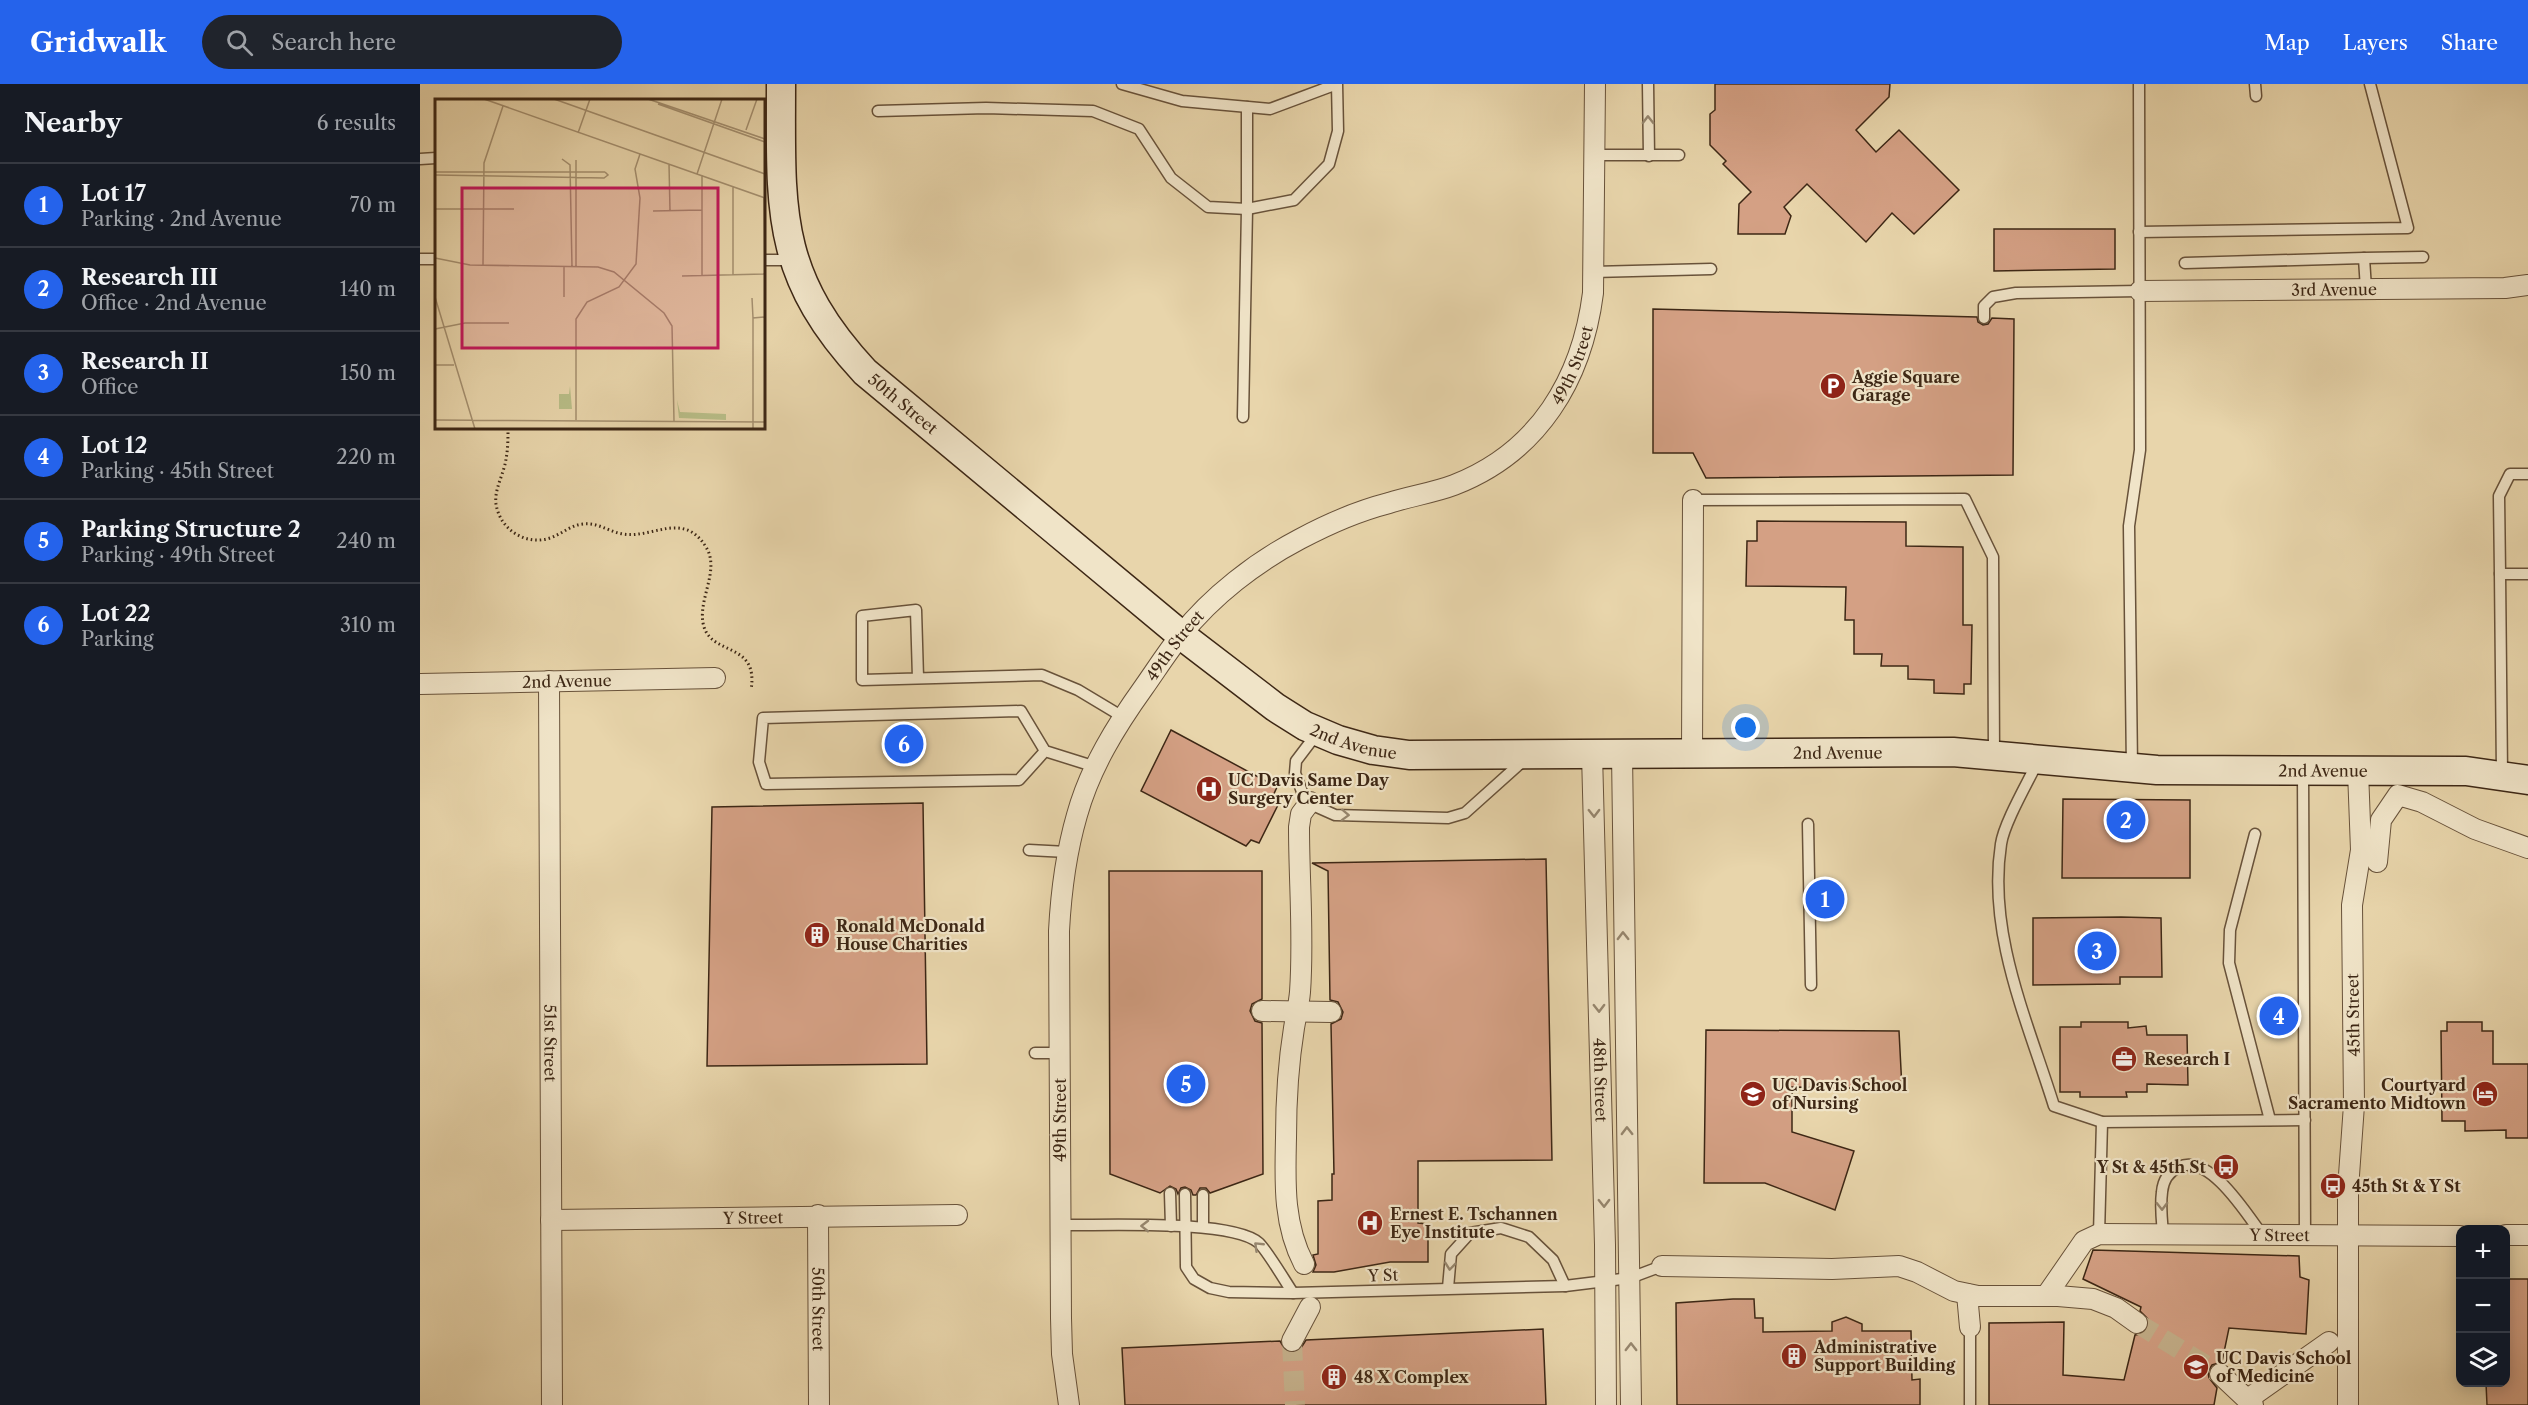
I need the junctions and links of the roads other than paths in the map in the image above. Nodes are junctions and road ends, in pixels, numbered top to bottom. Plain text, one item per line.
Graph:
1 (781, 84) edge
2 (1122, 84) edge
3 (1594, 84) edge
4 (1648, 84) edge
5 (2139, 84) edge
6 (2255, 84) edge
7 (2370, 84) edge
8 (2256, 96) dead end
9 (1246, 107) junction
10 (878, 111) dead end
11 (1594, 155) junction
12 (1679, 155) dead end
13 (1648, 156) junction
14 (435, 158) edge
15 (420, 159) edge
16 (1247, 209) junction
17 (2139, 232) junction
18 (2423, 257) dead end
19 (420, 258) edge
20 (2364, 258) junction
21 (435, 259) edge
22 (765, 260) edge
23 (794, 260) junction
24 (2185, 263) dead end
25 (1710, 269) dead end
26 (1593, 272) junction
27 (2528, 285) edge
28 (2366, 289) junction
29 (2140, 291) junction
30 (1984, 318) dead end
31 (1243, 417) dead end
32 (2528, 474) edge
33 (1693, 500) joint
34 (2500, 574) junction
35 (2528, 574) edge
36 (1181, 635) junction
37 (715, 678) dead end
38 (918, 678) junction
39 (549, 681) junction
40 (420, 684) edge
41 (1123, 717) junction
42 (1318, 732) junction
43 (1045, 751) junction
44 (1530, 754) junction
45 (1592, 754) junction
46 (1622, 754) junction
47 (1692, 754) junction
48 (1994, 755) junction
49 (2038, 760) junction
50 (1096, 767) junction
51 (2132, 768) junction
52 (2303, 770) junction
53 (2358, 771) junction
54 (2515, 778) edge
55 (1310, 802) junction
56 (1808, 824) dead end
57 (2255, 834) dead end
58 (2528, 848) edge
59 (1029, 850) dead end
60 (1067, 852) junction
61 (2377, 862) dead end
62 (1811, 985) dead end
63 (1297, 1010) junction
64 (1262, 1011) dead end
65 (1331, 1012) dead end
66 (1035, 1053) dead end
67 (1060, 1053) junction
68 (2270, 1120) junction
69 (2305, 1120) junction
70 (2102, 1122) junction
71 (1170, 1194) dead end
72 (1185, 1194) dead end
73 (1203, 1195) dead end
74 (818, 1215) junction
75 (957, 1215) dead end
76 (551, 1220) junction
77 (1060, 1225) junction
78 (1171, 1227) junction
79 (1186, 1227) junction
80 (1203, 1227) junction
81 (2099, 1234) junction
82 (2163, 1234) junction
83 (2510, 1235) edge
84 (2528, 1235) edge
85 (2264, 1236) junction
86 (2306, 1236) junction
87 (2456, 1236) edge
88 (2348, 1237) junction
89 (1662, 1266) joint
90 (1307, 1271) dead end
91 (1630, 1278) junction
92 (1605, 1283) junction
93 (1565, 1286) junction
94 (1448, 1288) junction
95 (1293, 1293) junction
96 (1967, 1294) junction
97 (2046, 1296) junction
98 (1310, 1307) dead end
99 (2138, 1323) tunnel mouth
100 (1970, 1327) joint
101 (1292, 1341) tunnel mouth
102 (2330, 1342) dead end
103 (2220, 1374) tunnel mouth
104 (2250, 1402) edge
105 (552, 1405) edge
106 (819, 1405) edge
107 (1069, 1405) edge
108 (1606, 1405) edge
109 (1631, 1405) edge
110 (1970, 1405) edge
111 (2348, 1405) edge

1 - 23 street, 50th Street
2 - 9 lane
3 - 11 street, 49th Street
13 -> 4 lane
5 - 17 lane
6 - 8 lane
7 - 17 lane
9 - 16 lane
9 - 16 lane
10 - 16 lane
11 - 13 lane
11 - 26 street, 49th Street
12 - 13 lane
14 - 15 lane
16 - 31 lane
17 - 29 lane
18 - 20 lane
19 - 21 lane
20 - 24 lane
20 - 28 lane
22 - 23 lane
23 - 36 street, 50th Street
25 - 26 lane
26 - 36 street, 49th Street
27 - 28 street, 3rd Avenue
28 - 29 street, 3rd Avenue
29 - 30 lane
29 - 51 lane
32 - 34 lane
33 - 47 street
33 - 48 lane
34 - 35 lane
34 - 54 lane
36 - 41 street, 49th Street
36 - 42 street, 2nd Avenue
37 - 39 street, 2nd Avenue
38 - 38 lane
38 - 41 lane
39 - 40 street, 2nd Avenue
39 - 76 street, 51st Street
41 - 50 street, 49th Street
42 - 44 street, 2nd Avenue
42 - 55 lane
43 - 43 lane
43 - 50 lane
44 - 45 street, 2nd Avenue
55 -> 44 lane
45 - 46 street, 2nd Avenue
45 -> 92 street, 48th Street
46 - 47 street, 2nd Avenue
91 -> 46 street, 48th Street
47 - 48 street, 2nd Avenue
48 - 49 street, 2nd Avenue
49 - 51 street, 2nd Avenue
49 - 70 lane
50 - 60 street, 49th Street
51 - 52 street, 2nd Avenue
52 - 53 street, 2nd Avenue
52 - 69 lane
53 - 54 street, 2nd Avenue
53 - 88 street, 45th Street
55 - 63 street
56 - 62 lane
57 - 68 lane
58 - 61 street
59 - 60 lane
60 - 67 street, 49th Street
63 - 64 street
63 - 65 street
63 - 90 street
66 - 67 lane
67 - 77 street, 49th Street
68 - 69 lane
68 - 70 lane
69 - 86 lane
70 - 81 lane
71 - 78 lane
72 - 79 lane, Y St
73 - 80 lane
74 - 75 street, Y Street
74 - 76 street, Y Street
74 - 106 street, 50th Street
76 - 105 street, 51st Street
78 -> 77 lane
77 - 107 street, 49th Street
78 - 79 lane
79 - 80 lane
79 - 95 lane, Y St
95 -> 80 lane
81 - 82 street, Y Street
81 - 97 street
82 - 85 street, Y Street
85 -> 82 lane
83 - 84 street
85 - 86 street, Y Street
86 - 88 street, Y Street
87 - 88 street, Y Street
88 - 111 street, 45th Street
89 - 91 lane, Y St
89 - 96 street
91 - 92 lane, Y St
109 -> 91 street, 48th Street
92 - 93 lane, Y St
92 - 108 street, 48th Street
93 - 94 lane, Y St
93 -> 94 lane
94 - 95 lane, Y St
96 - 97 street
96 - 100 street
97 - 99 street
98 - 101 street
100 - 110 lane
102 - 104 street
103 - 104 street

